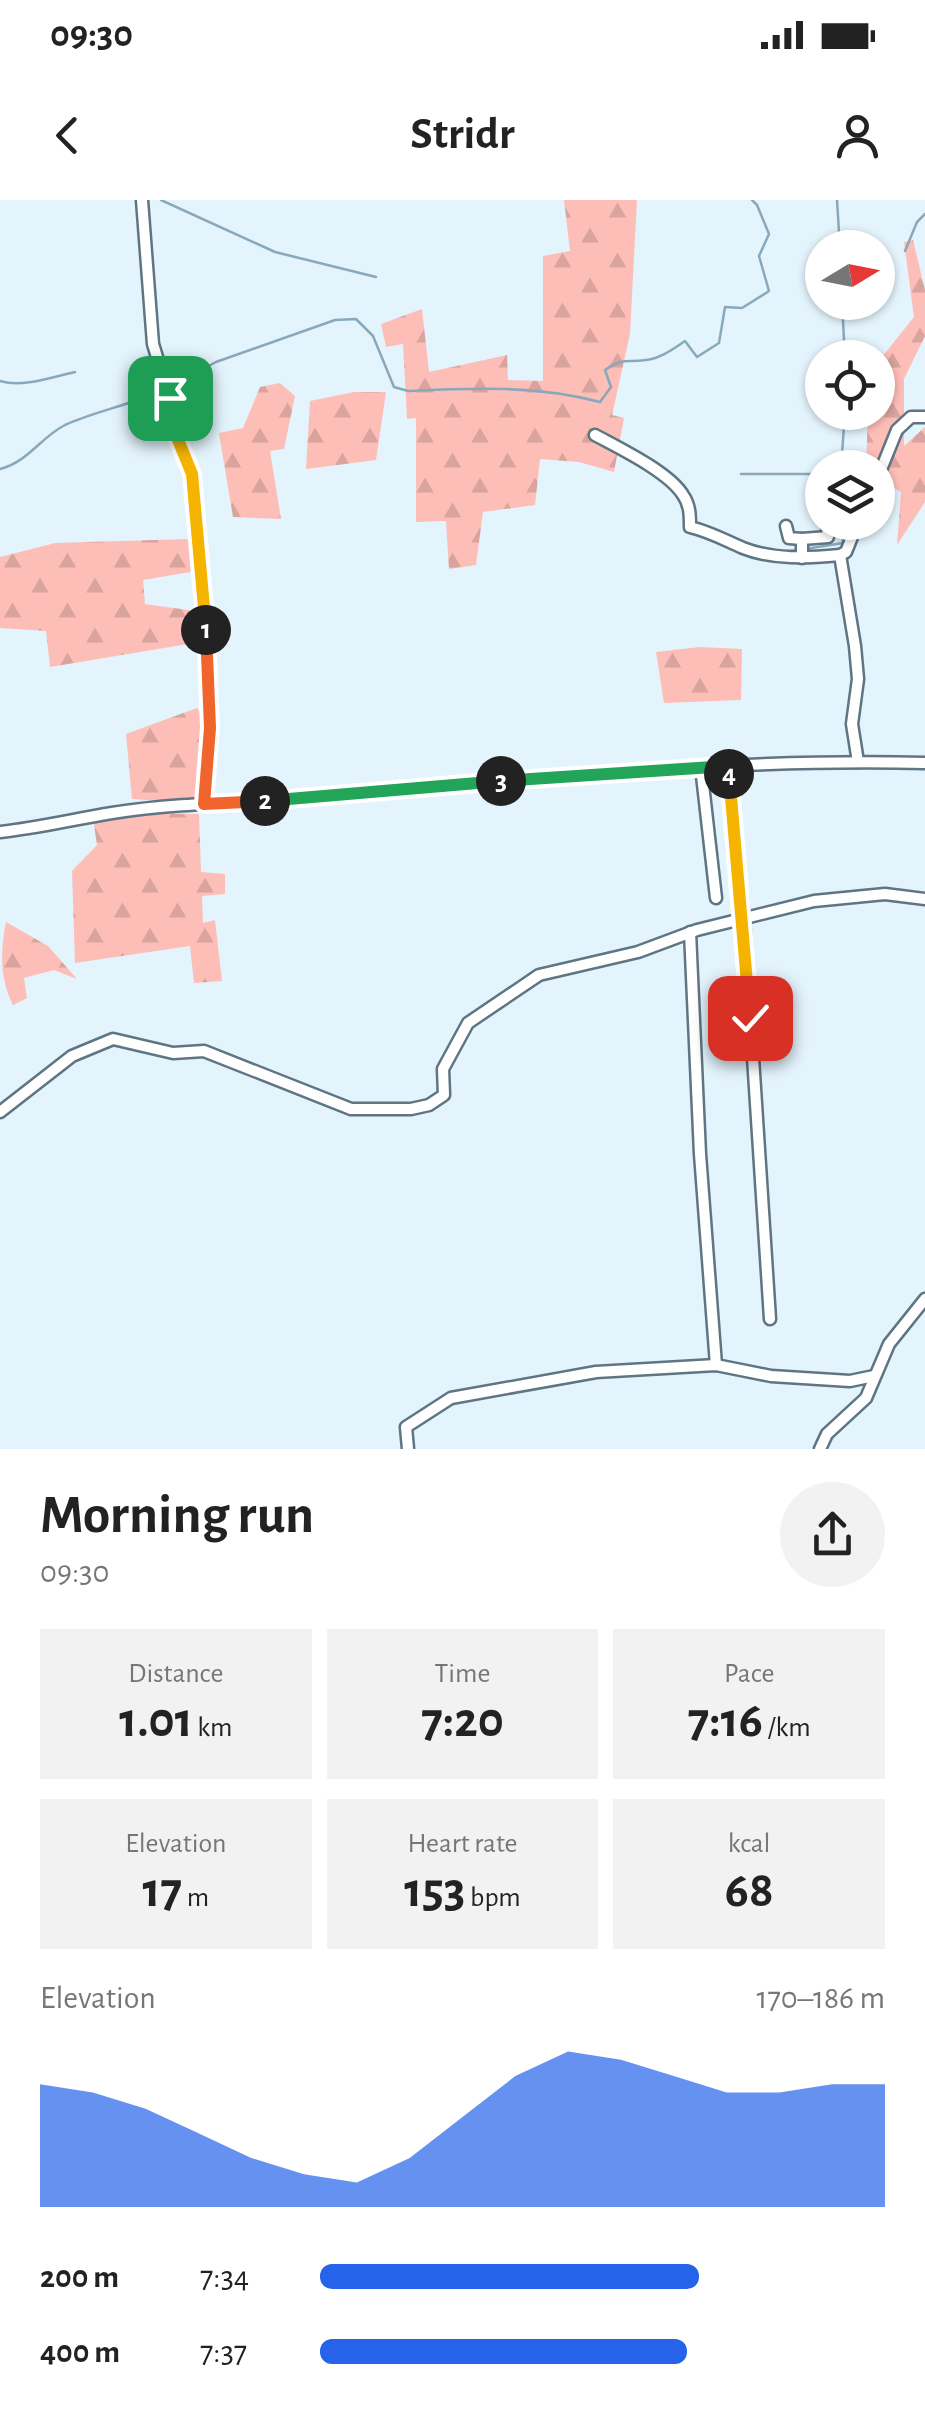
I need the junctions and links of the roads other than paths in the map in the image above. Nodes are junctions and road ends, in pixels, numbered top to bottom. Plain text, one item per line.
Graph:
1 (142, 200) edge
2 (925, 417) edge
3 (595, 434) dead end
4 (889, 450) edge
5 (786, 526) dead end
6 (802, 539) junction
7 (805, 539) edge
8 (851, 540) edge
9 (840, 555) junction
10 (802, 558) junction
11 (858, 762) junction
12 (925, 763) edge
13 (728, 766) junction
14 (701, 767) junction
15 (204, 804) junction
16 (0, 832) edge
17 (716, 898) dead end
18 (925, 900) edge
19 (744, 918) junction
20 (690, 932) junction
21 (0, 1112) edge
22 (924, 1301) edge
23 (770, 1320) dead end
24 (716, 1365) junction
25 (874, 1376) junction
26 (408, 1449) edge
27 (820, 1449) edge

1 - 15 street
2 - 4 street
3 - 10 street
5 - 6 street
6 - 7 street
6 - 10 street
8 - 9 street
9 - 10 street
9 - 11 street
11 - 12 street
11 - 13 street
13 - 14 street
13 - 19 street
14 - 15 street
14 - 17 street
15 - 16 street
18 - 19 street
19 - 20 street
19 - 23 street
20 - 21 street
20 - 24 street
22 - 25 street
24 - 25 street
24 - 26 street
25 - 27 street

